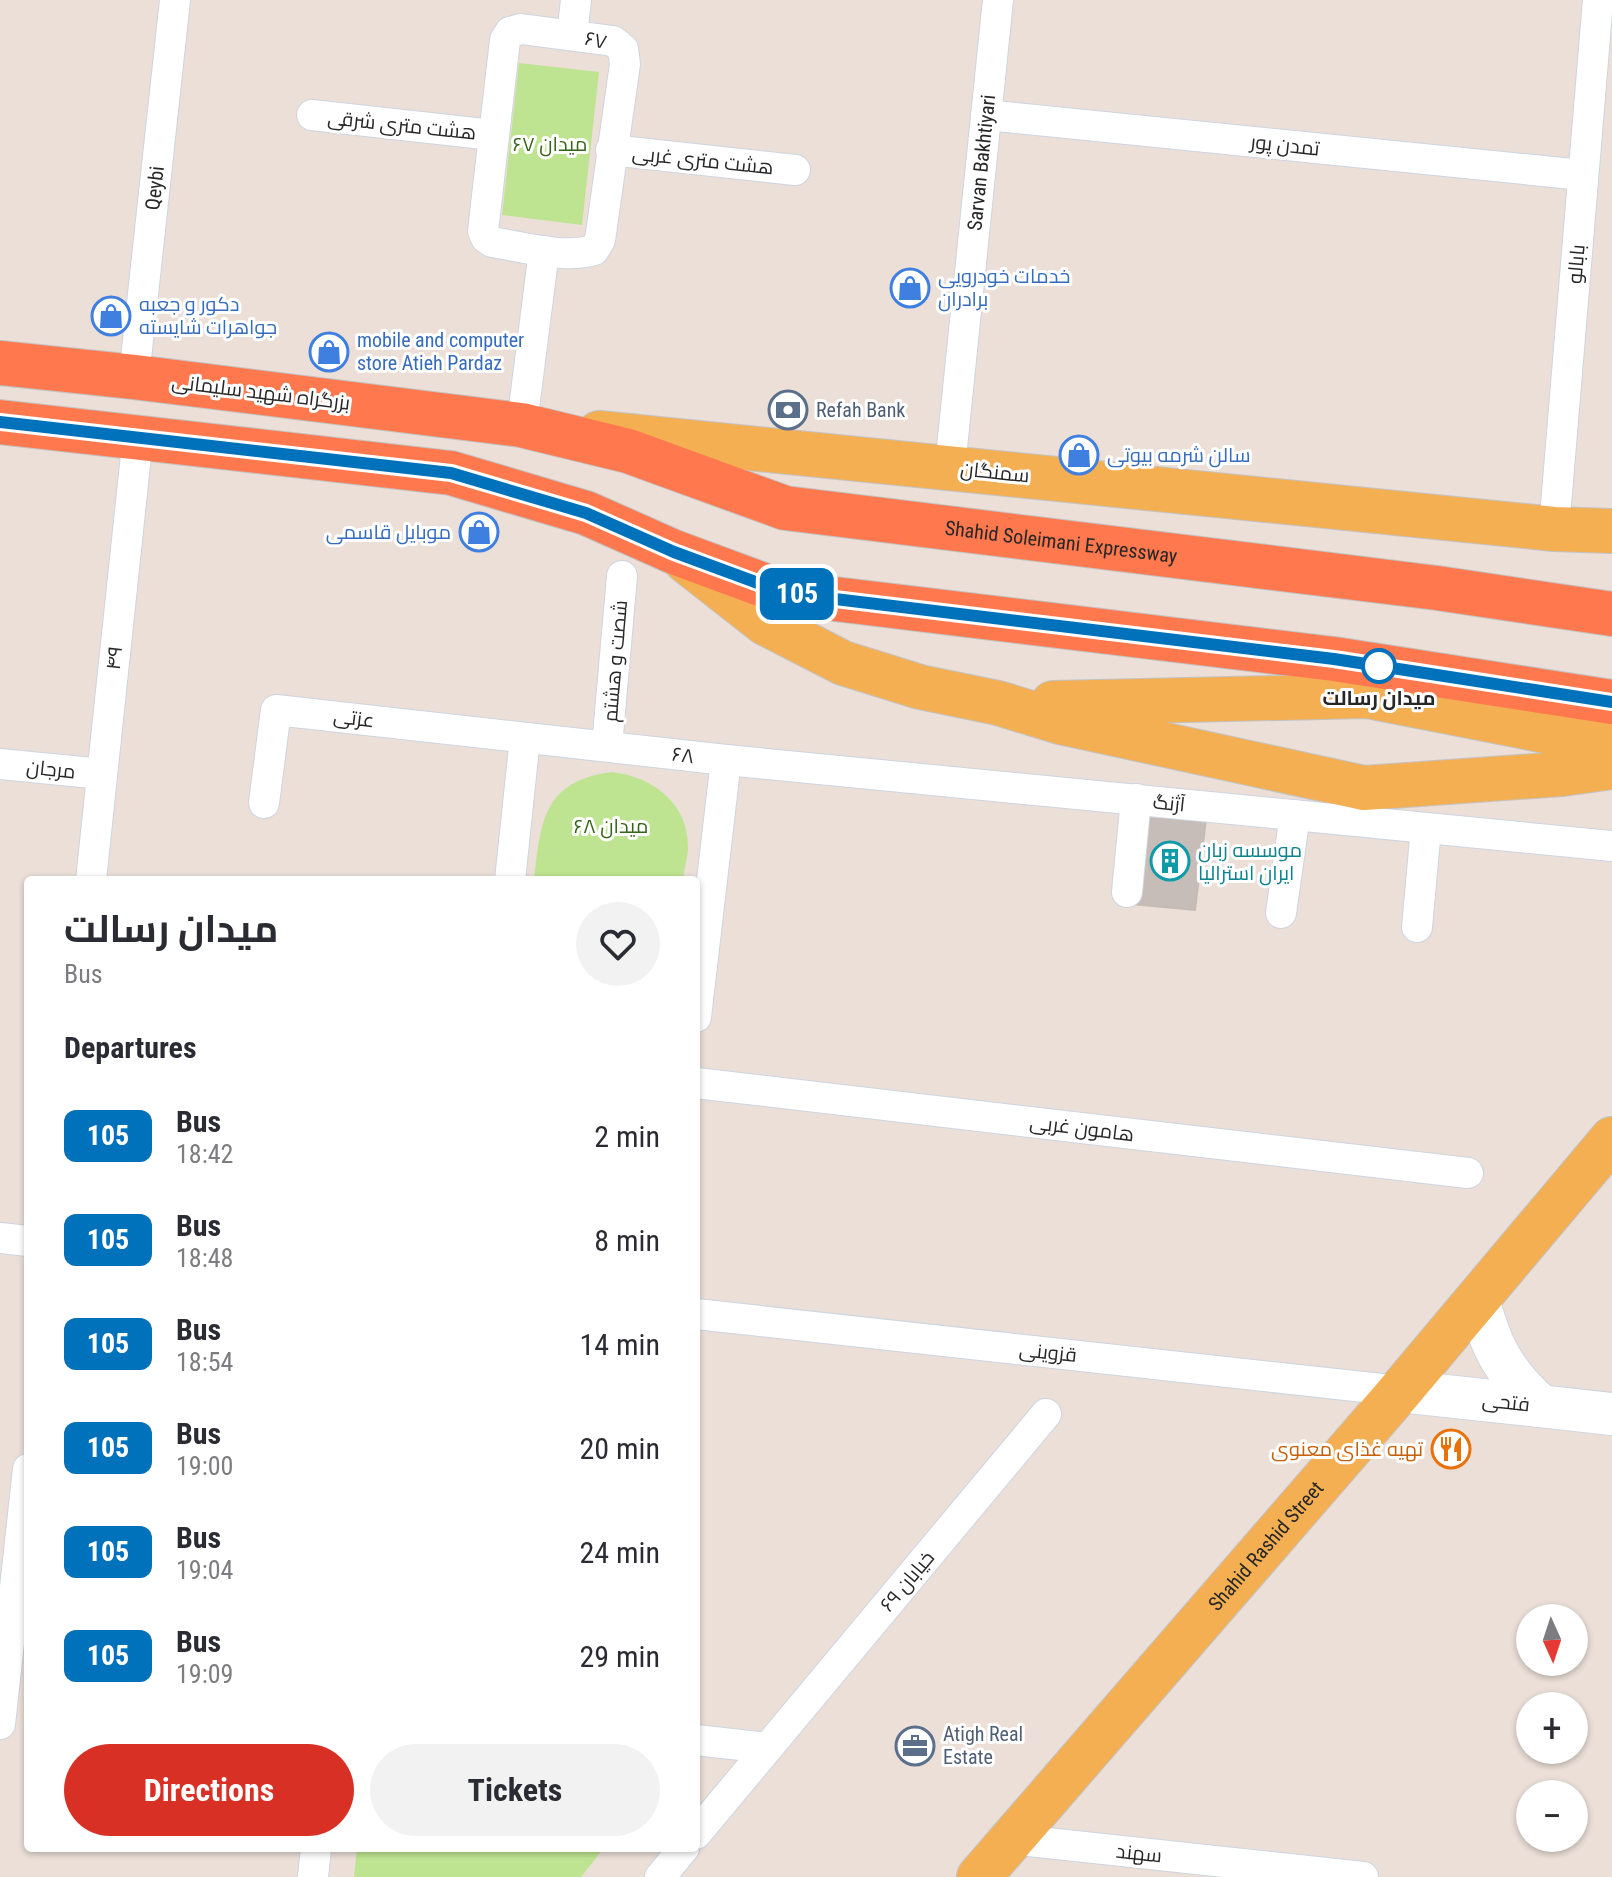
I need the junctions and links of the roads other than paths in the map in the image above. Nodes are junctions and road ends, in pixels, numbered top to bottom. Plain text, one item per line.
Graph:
1 (175, 0) edge
2 (576, 0) edge
3 (998, 0) edge
4 (1598, 0) edge
5 (572, 35) junction
6 (312, 115) dead end
7 (986, 115) junction
8 (493, 135) junction
9 (611, 150) junction
10 (795, 170) dead end
11 (1583, 175) junction
12 (544, 251) junction
13 (0, 363) edge
14 (134, 377) junction
15 (522, 416) junction
16 (0, 422) edge
17 (138, 436) junction
18 (950, 467) junction
19 (1554, 529) junction
20 (1612, 531) edge
21 (674, 552) junction
22 (622, 576) dead end
23 (1612, 584) edge
24 (1437, 588) junction
25 (1612, 614) edge
26 (1612, 702) edge
27 (998, 703) junction
28 (525, 738) junction
29 (1612, 744) edge
30 (607, 746) junction
31 (726, 760) junction
32 (0, 764) edge
33 (1612, 767) edge
34 (102, 774) junction
35 (1136, 799) junction
36 (264, 803) dead end
37 (1295, 815) junction
38 (1426, 828) junction
39 (1612, 846) edge
40 (91, 876) edge
41 (510, 876) edge
42 (1127, 892) dead end
43 (1281, 913) dead end
44 (1417, 927) dead end
45 (700, 983) edge
46 (700, 1083) edge
47 (1612, 1139) edge
48 (1468, 1173) dead end
49 (0, 1238) edge
50 (24, 1241) edge
51 (1478, 1298) junction
52 (700, 1314) edge
53 (1400, 1391) junction
54 (1541, 1406) junction
55 (1046, 1414) dead end
56 (1612, 1414) edge
57 (24, 1541) edge
58 (17, 1668) edge
59 (0, 1724) edge
60 (700, 1740) edge
61 (767, 1748) junction
62 (700, 1829) edge
63 (1011, 1839) junction
64 (316, 1852) edge
65 (681, 1852) edge
66 (313, 1877) edge
67 (660, 1877) edge
68 (979, 1877) edge
69 (1363, 1877) edge

1 - 14 street, Qeybi
2 - 5 street
3 - 7 street, Sarvan Bakhtiyari
4 - 11 street, بابالو
5 - 8 street, ۶۷
5 - 9 street, ۶۷
6 - 8 street, هشت متری شرقی
7 - 11 street, تمدن پور
7 - 18 street, Sarvan Bakhtiyari
8 - 12 street, ۶۷
9 - 10 street, هشت متری غربی
9 - 12 street, ۶۷
11 - 19 street, بابالو
12 - 15 street
13 - 14 highway, بزرگراه شهید سلیمانی
14 - 15 highway, بزرگراه شهید سلیمانی
15 - 18 main road, سمنگان
15 - 24 highway, Shahid Soleimani Expressway
16 - 17 highway
17 - 21 highway
17 - 34 street, ۴۹
18 - 19 main road, سمنگان
19 - 20 main road, سمنگان
21 - 26 highway
21 - 27 main road
22 - 30 street, شصت و هشتم
23 - 24 highway
24 - 25 highway, Shahid Soleimani Expressway
27 - 29 main road
27 - 33 main road
28 - 30 street, ۶۸
28 - 36 street, عزتی
28 - 41 street
30 - 31 street, ۶۸
31 - 35 street, آژنگ
31 - 45 street
32 - 34 street, مرجان
34 - 40 street, ۴۹
35 - 37 street, آژنگ
35 - 42 street
37 - 38 street, آژنگ
37 - 43 street
38 - 39 street, آژنگ
38 - 44 street
46 - 48 street, هامون غربی
47 - 51 main road, Shahid Rashid Street
49 - 50 street
51 - 53 main road, Shahid Rashid Street
51 - 54 main road
52 - 53 street, قزوینی
53 - 54 main road, فتحی
53 - 63 main road, Shahid Rashid Street
54 - 56 main road, فتحی
55 - 61 street, خیابان ۶۹
57 - 58 street
58 - 59 street
60 - 61 street
61 - 62 street, خیابان ۶۹
63 - 68 main road, Shahid Rashid Street
63 - 69 street, سهند
64 - 66 street
65 - 67 street

